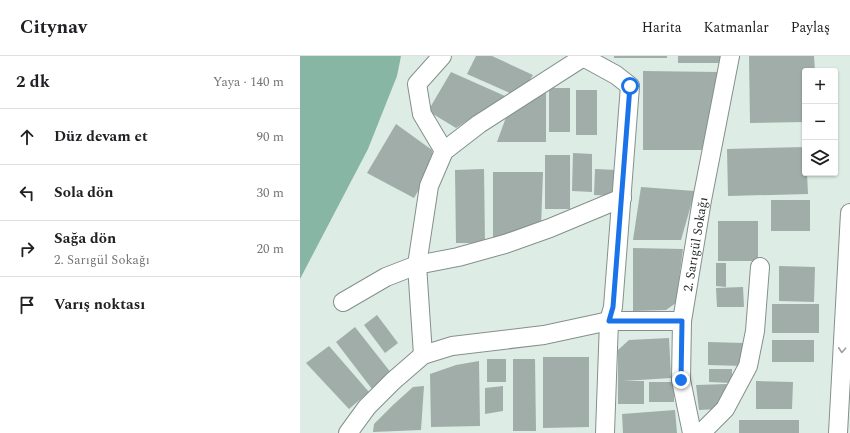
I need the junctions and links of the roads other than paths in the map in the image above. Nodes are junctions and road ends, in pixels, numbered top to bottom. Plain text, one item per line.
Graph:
1 (442, 56) edge
2 (730, 56) edge
3 (585, 57) edge
4 (444, 151) junction
5 (622, 198) junction
6 (850, 213) edge
7 (417, 265) junction
8 (760, 266) dead end
9 (343, 302) dead end
10 (609, 321) junction
11 (682, 321) junction
12 (423, 355) junction
13 (603, 432) edge
14 (348, 433) edge
15 (692, 433) edge
16 (701, 433) edge
17 (838, 433) edge

1 - 4 street
2 - 11 street, 2. Sarıgül Sokağı
3 - 4 street
3 - 5 street
4 - 7 street
5 - 7 street
5 - 10 street
6 -> 17 street
7 - 9 street
7 - 12 street
8 - 16 street
10 - 11 street
10 - 12 street
10 - 13 street
11 - 15 street, 2. Sarıgül Sokağı
12 - 14 street

